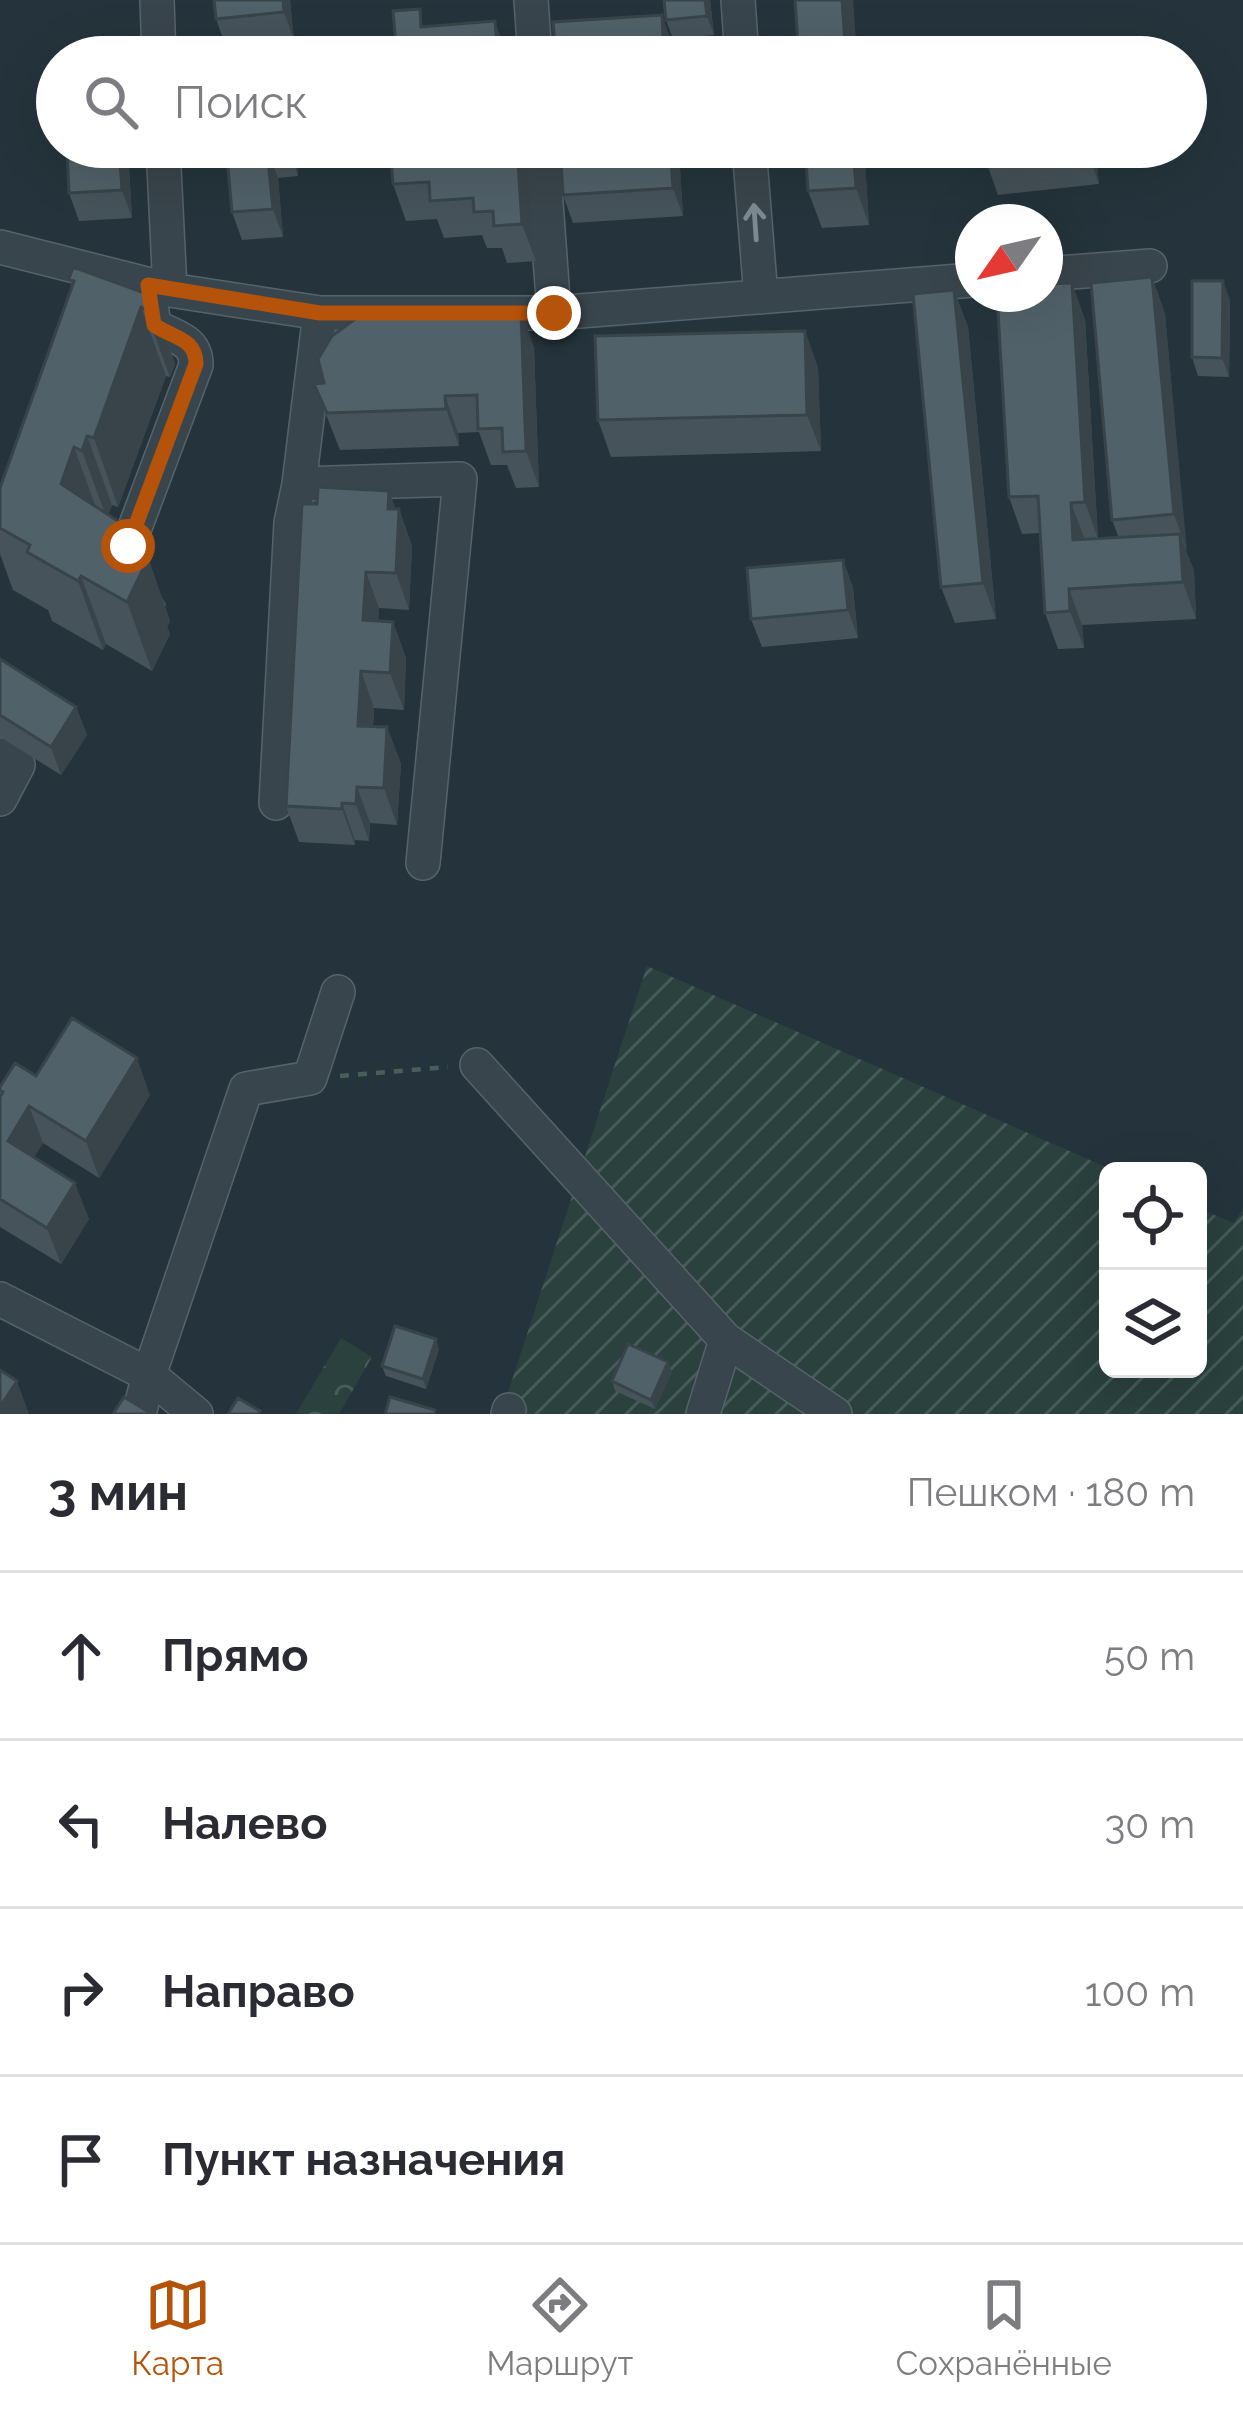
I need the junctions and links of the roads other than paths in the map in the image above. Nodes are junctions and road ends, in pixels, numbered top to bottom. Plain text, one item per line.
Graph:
1 (157, 0) edge
2 (531, 0) edge
3 (738, 0) edge
4 (158, 36) edge
5 (534, 36) edge
6 (741, 36) edge
7 (163, 168) edge
8 (544, 168) edge
9 (751, 168) edge
10 (0, 247) edge
11 (1150, 266) dead end
12 (1063, 273) edge
13 (955, 281) edge
14 (159, 287) junction
15 (761, 297) junction
16 (320, 313) junction
17 (554, 313) junction
18 (299, 484) junction
19 (128, 546) edge
20 (0, 754) edge
21 (0, 799) edge
22 (276, 803) dead end
23 (423, 863) dead end
24 (338, 992) dead end
25 (477, 1065) road end
26 (0, 1300) edge
27 (726, 1340) junction
28 (149, 1376) junction
29 (139, 1414) edge
30 (196, 1414) edge
31 (703, 1414) edge
32 (835, 1414) edge

1 - 4 street
2 - 5 street
3 - 6 street
7 - 14 street
8 - 17 street
15 -> 9 street
10 - 14 street
11 - 12 street
13 - 15 street
14 - 16 street
14 - 19 street
15 - 17 street
16 - 17 street
16 - 18 street
18 - 22 street
18 - 23 street
20 - 21 street
24 - 28 street
25 - 27 street
26 - 28 street
27 - 31 street
27 - 32 street
28 - 29 street
28 - 30 street

